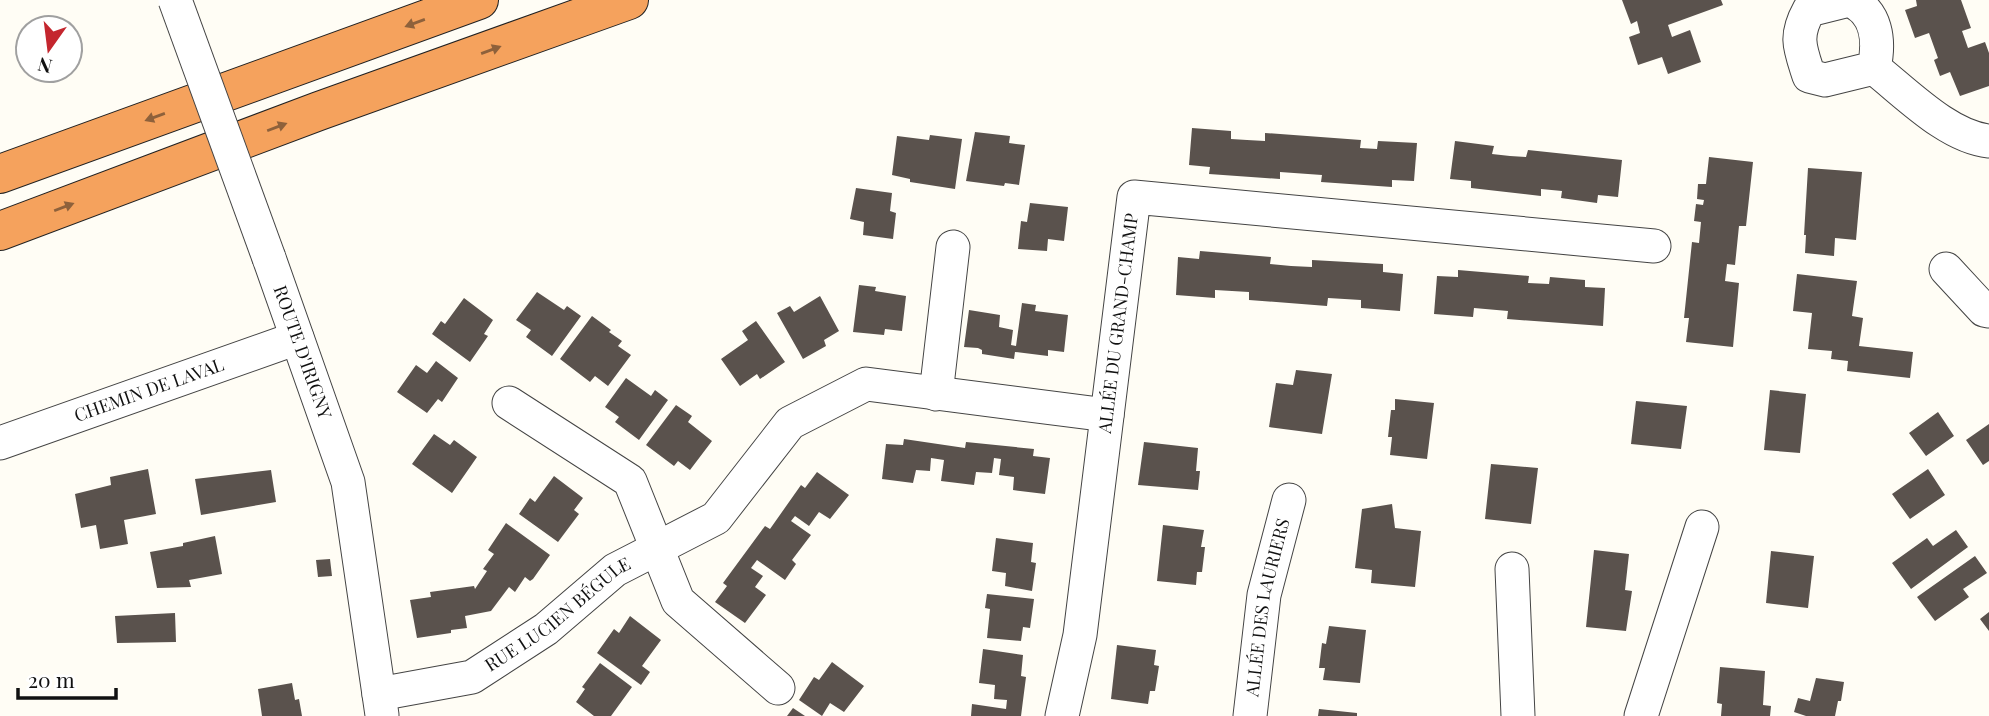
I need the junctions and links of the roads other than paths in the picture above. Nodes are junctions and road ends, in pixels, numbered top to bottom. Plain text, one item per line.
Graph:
1 (175, 0) edge
2 (479, 0) edge
3 (629, 0) edge
4 (1874, 68) dead end
5 (1989, 141) edge
6 (0, 174) edge
7 (0, 232) edge
8 (1654, 246) dead end
9 (953, 247) dead end
10 (1946, 269) dead end
11 (1989, 311) edge
12 (297, 338) junction
13 (936, 394) junction
14 (509, 403) dead end
15 (1107, 415) junction
16 (0, 443) edge
17 (1289, 500) dead end
18 (1702, 527) dead end
19 (656, 548) junction
20 (1512, 569) dead end
21 (778, 688) dead end
22 (381, 705) edge
23 (1062, 716) edge
24 (1250, 716) edge
25 (1518, 716) edge
26 (1640, 716) edge

1 - 12 street, ROUTE D'IRIGNY, bridge
2 -> 6 highway
7 -> 3 highway
4 - 5 street
8 - 15 street, ALLÉE DU GRAND-CHAMP
9 - 13 street
10 - 11 street
12 - 16 street, CHEMIN DE LAVAL
12 - 22 street, ROUTE D'IRIGNY
13 - 15 street, RUE LUCIEN BÉGULE
13 - 19 street, RUE LUCIEN BÉGULE
14 - 19 street
15 - 23 street, ALLÉE DU GRAND-CHAMP
17 - 24 street, ALLÉE DES LAURIERS
18 - 26 street
19 - 21 street
19 - 22 street, RUE LUCIEN BÉGULE
20 - 25 street

